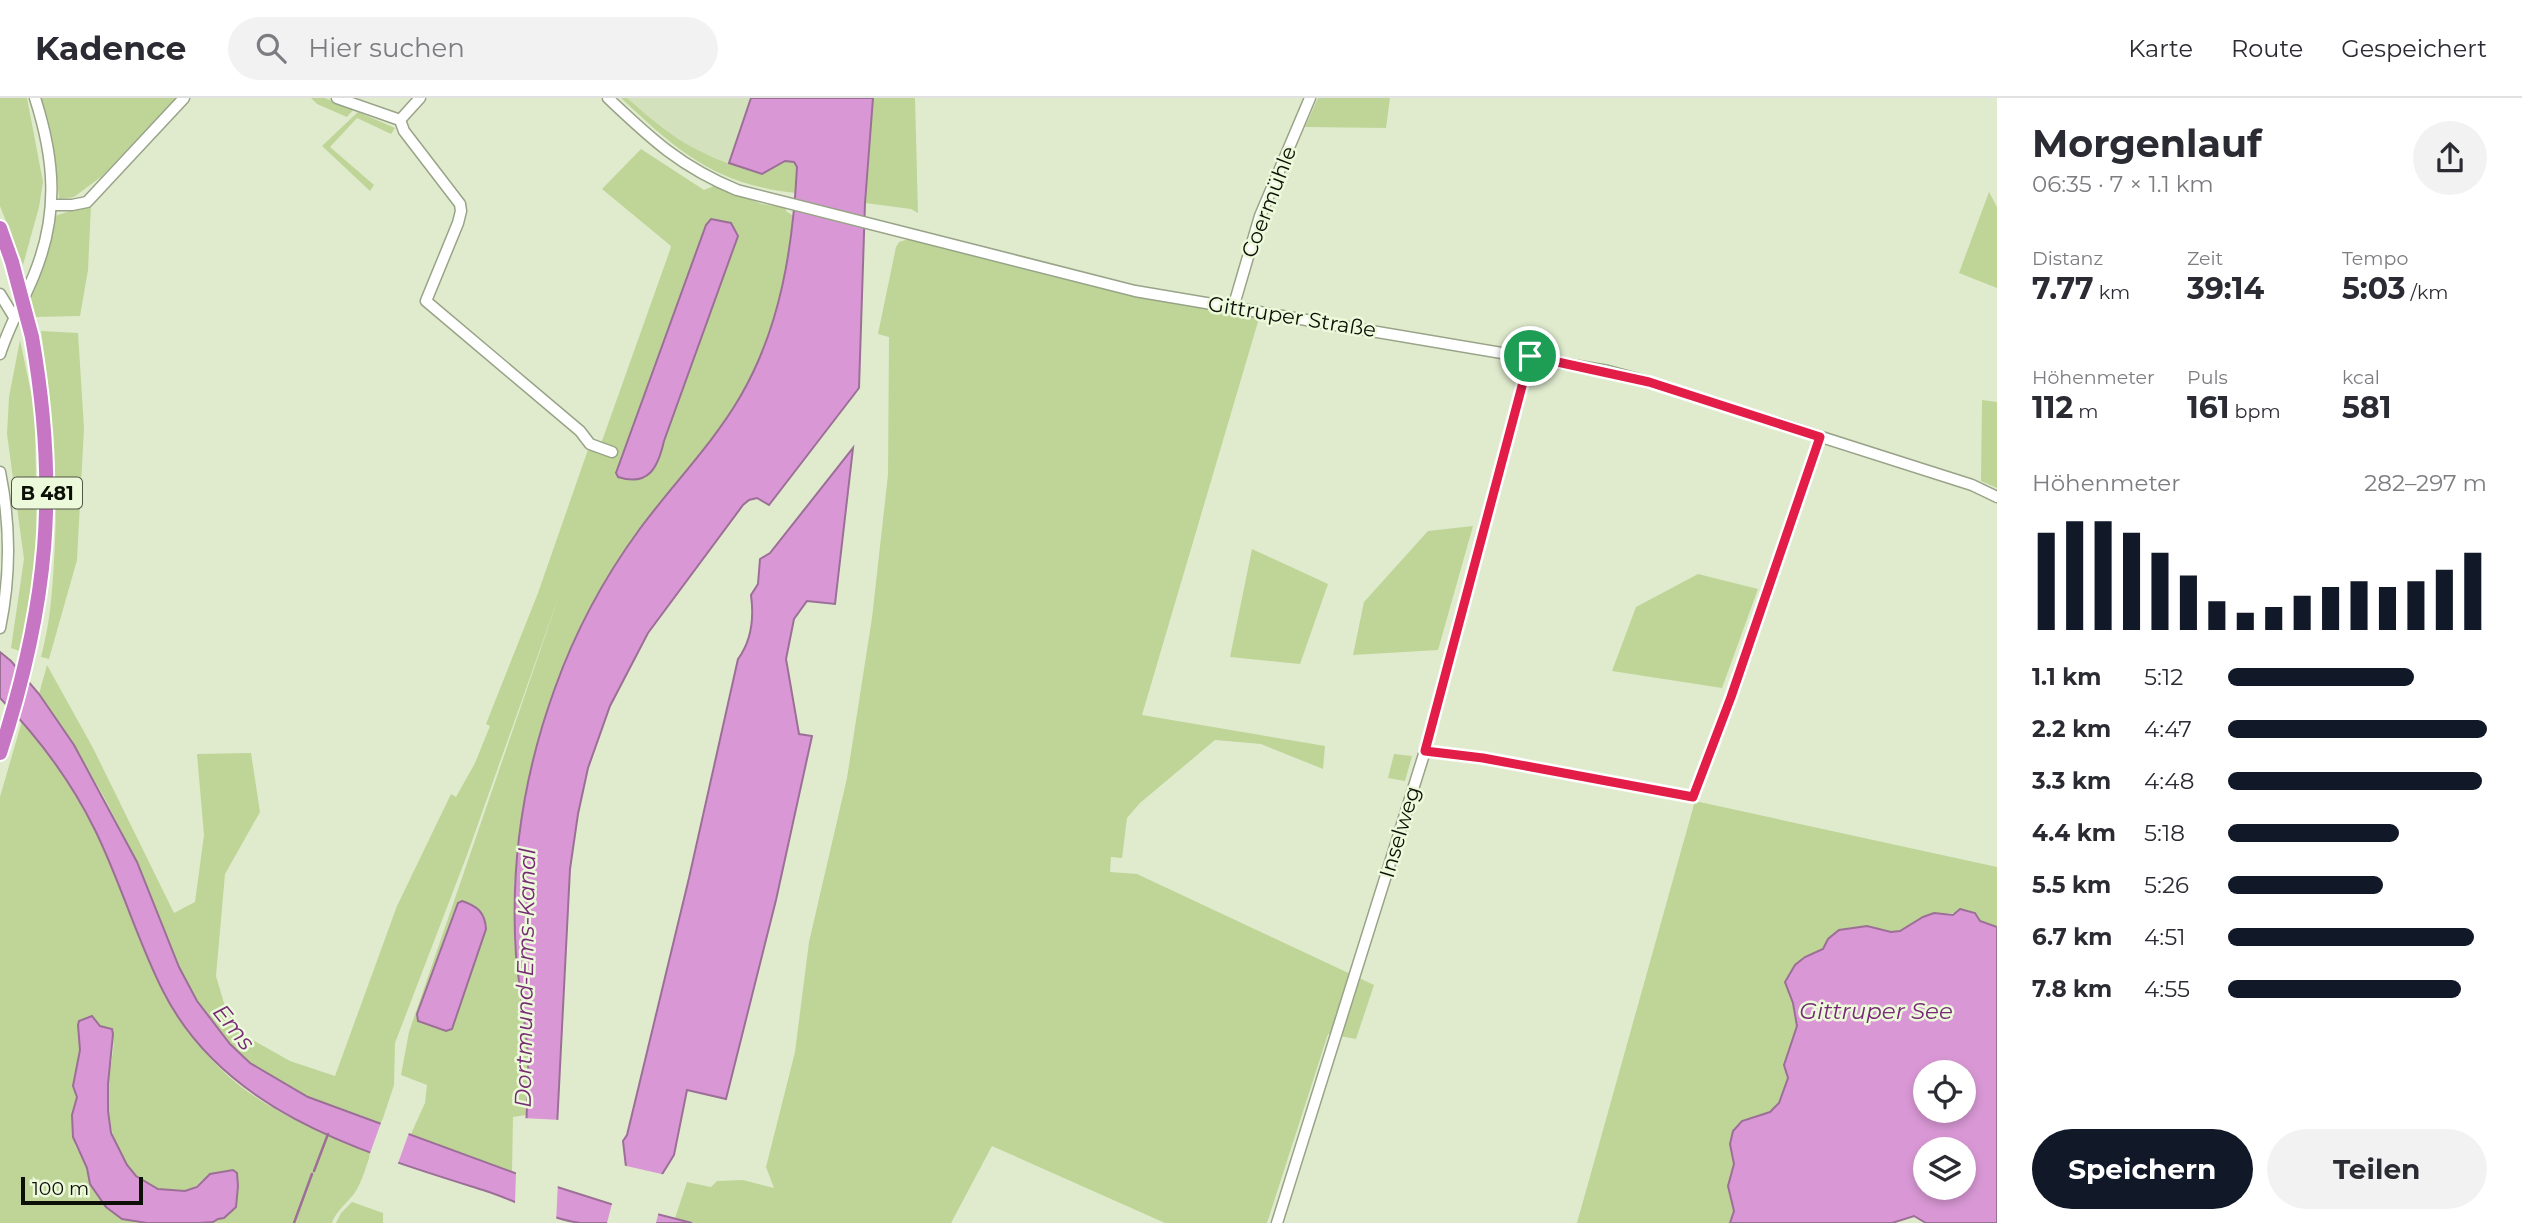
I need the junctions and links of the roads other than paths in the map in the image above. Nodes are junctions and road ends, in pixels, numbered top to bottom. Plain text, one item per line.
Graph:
1 (34, 98) edge
2 (184, 98) edge
3 (337, 98) edge
4 (420, 98) edge
5 (608, 98) edge
6 (1310, 98) edge
7 (400, 120) junction
8 (51, 205) junction
9 (0, 228) edge
10 (0, 294) edge
11 (1233, 308) junction
12 (14, 317) junction
13 (0, 354) edge
14 (1530, 356) junction
15 (1820, 437) junction
16 (612, 452) dead end
17 (0, 472) edge
18 (1997, 497) edge
19 (0, 628) edge
20 (1425, 751) junction
21 (0, 753) edge
22 (1277, 1223) edge

1 - 8 street
2 - 8 street
3 - 7 street
4 - 7 street
5 - 11 street, Gittruper Straße
6 - 11 street, Coermühle
7 - 16 street
8 - 12 street
9 - 21 highway, B 481, bridge
10 - 12 street
11 - 14 street, Gittruper Straße
12 - 13 street
14 - 15 street, Gittruper Straße
14 - 20 street, Inselweg
15 - 18 street, Gittruper Straße
15 - 20 street
17 - 19 street
20 - 22 street, Inselweg

